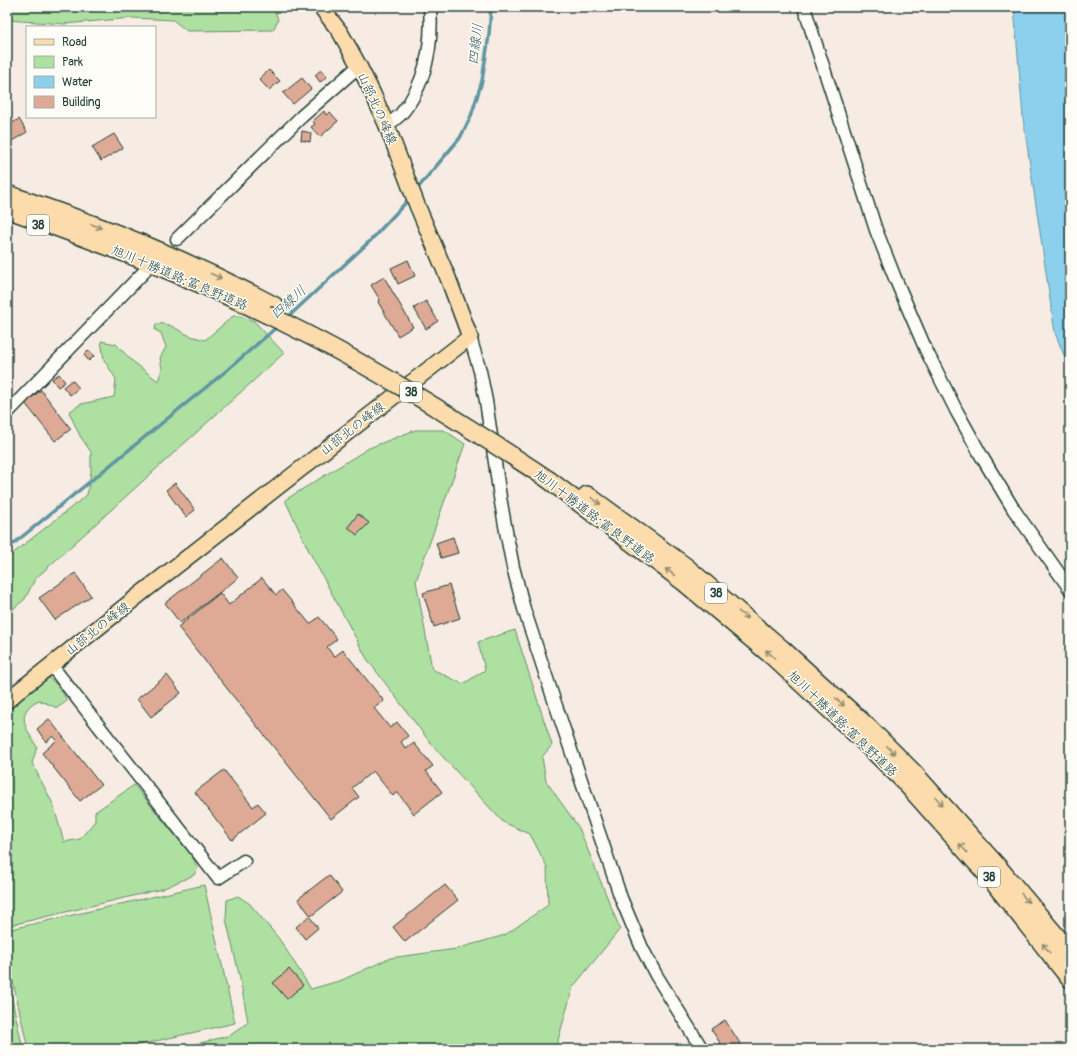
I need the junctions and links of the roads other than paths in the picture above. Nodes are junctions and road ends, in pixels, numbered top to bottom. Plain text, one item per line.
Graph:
1 (320, 7) edge
2 (430, 7) edge
3 (804, 7) edge
4 (359, 66) junction
5 (387, 126) junction
6 (7, 186) edge
7 (7, 194) edge
8 (7, 209) edge
9 (7, 218) edge
10 (72, 224) junction
11 (177, 239) dead end
12 (144, 272) dead end
13 (470, 337) junction
14 (7, 413) edge
15 (1070, 589) edge
16 (51, 664) junction
17 (7, 701) edge
18 (908, 776) junction
19 (244, 861) dead end
20 (1070, 952) edge
21 (1070, 979) edge
22 (702, 1049) edge

1 - 4 main road, 山部北の峰線
2 - 5 street
3 - 15 street
4 - 5 main road, 山部北の峰線
4 - 11 street
5 - 13 main road, 山部北の峰線
6 - 10 highway
7 - 10 highway, 旭川十勝道路;富良野道路 / 38
8 - 10 highway, 旭川十勝道路;富良野道路 / 38
9 - 10 highway, 38
10 - 18 highway, 旭川十勝道路;富良野道路 / 38
12 - 14 street
13 - 16 main road, 山部北の峰線
13 - 22 street
16 - 17 main road, 山部北の峰線
16 - 19 street
18 -> 20 highway, 旭川十勝道路;富良野道路 / 38
21 -> 18 highway, 旭川十勝道路;富良野道路 / 38

